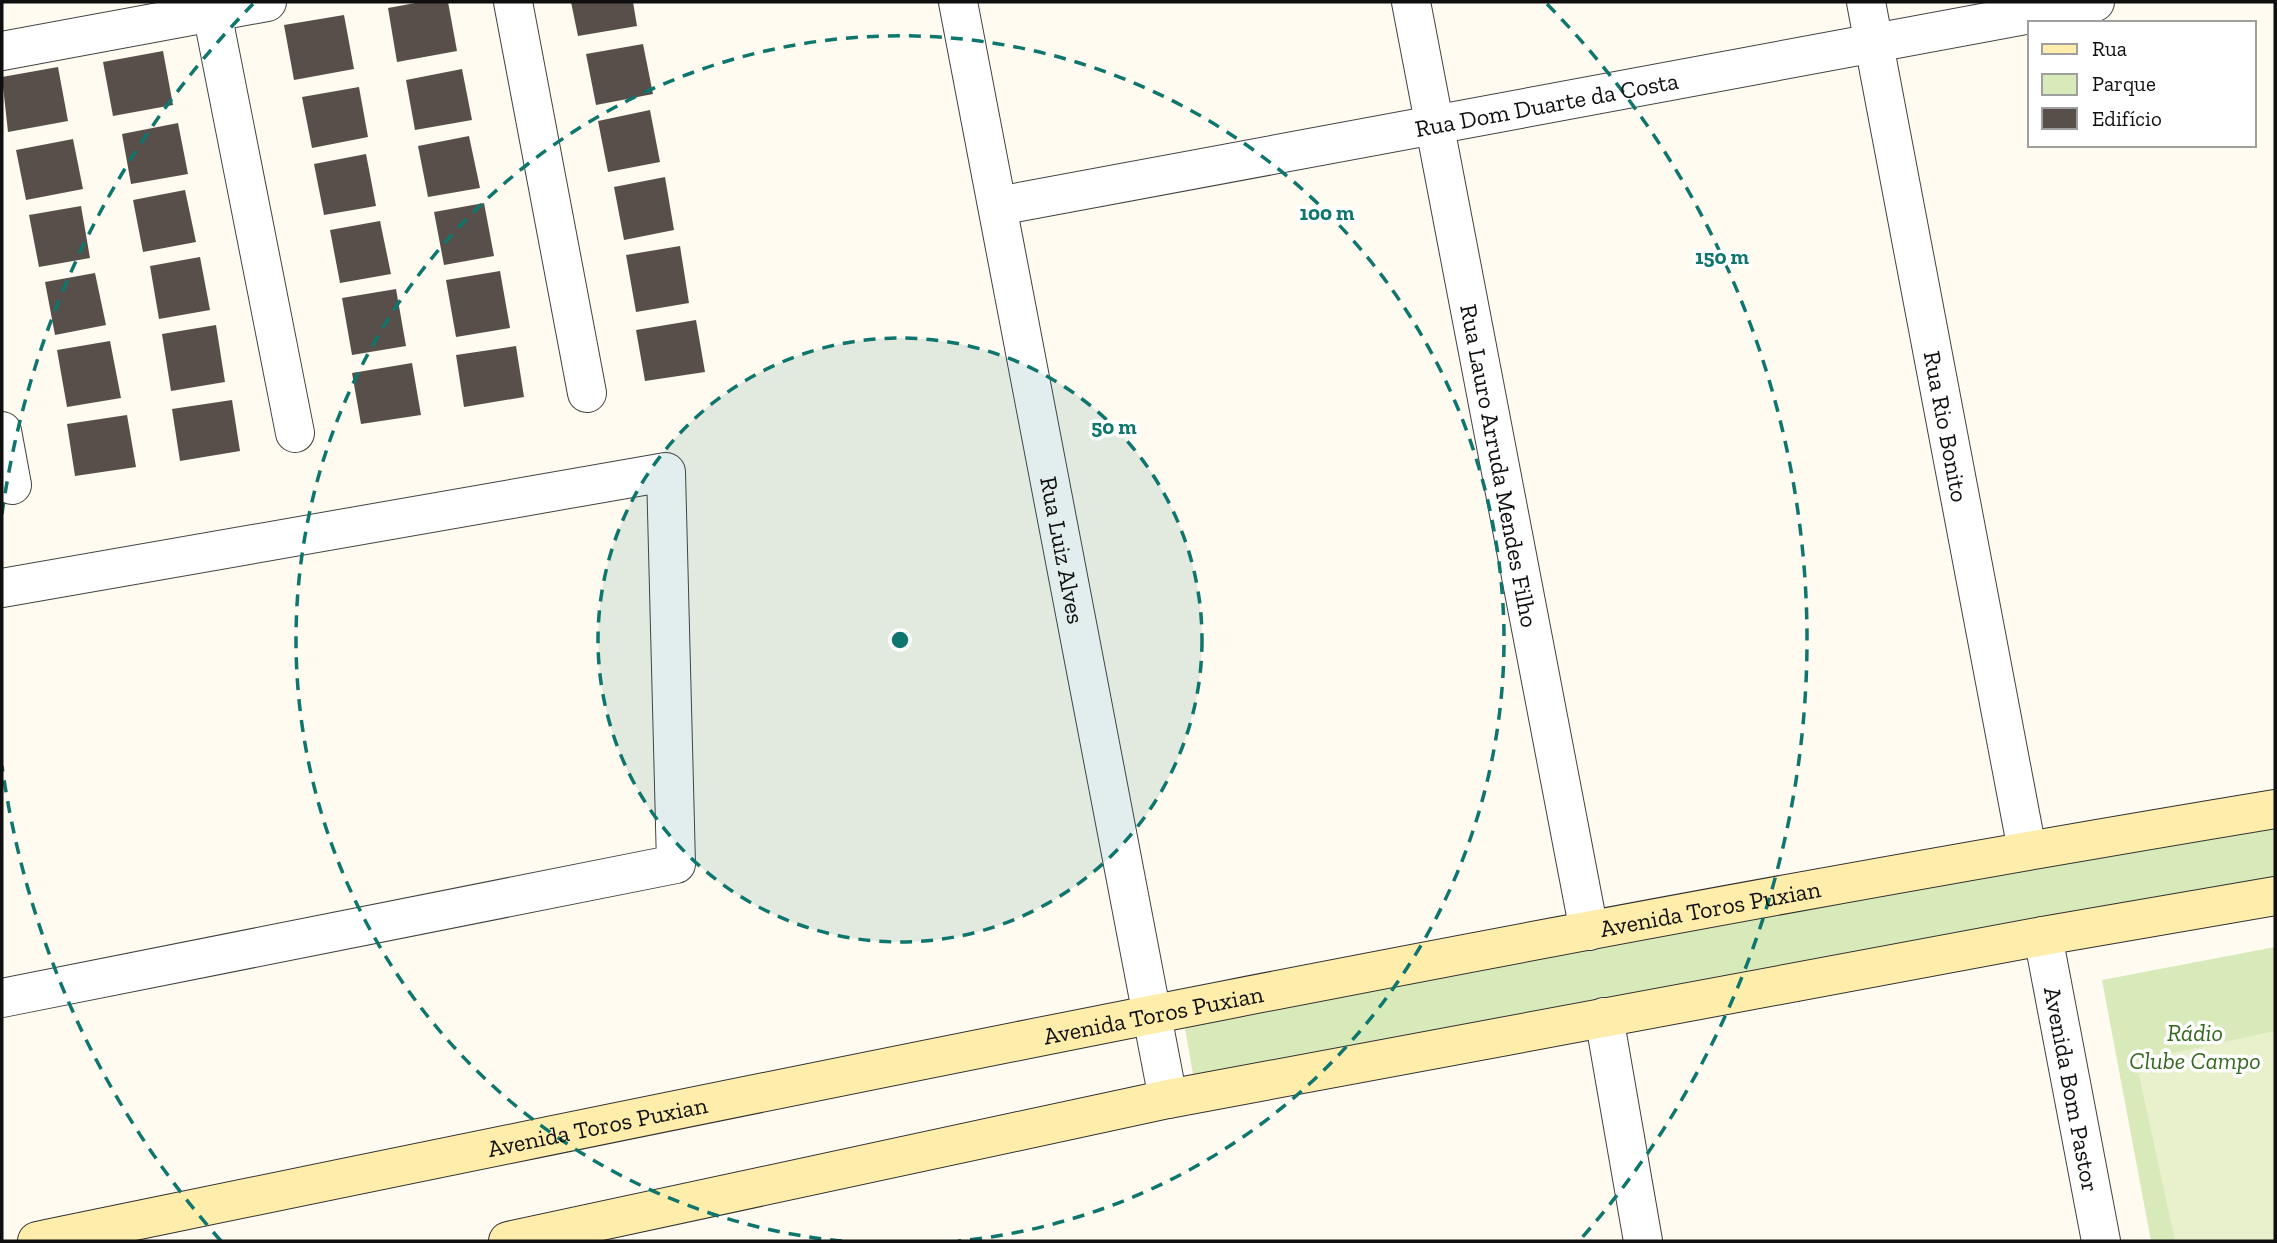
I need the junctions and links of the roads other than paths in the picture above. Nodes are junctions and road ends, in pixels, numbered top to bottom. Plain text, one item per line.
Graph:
1 (267, 2) edge
2 (513, 2) edge
3 (958, 2) edge
4 (1411, 2) edge
5 (1866, 2) edge
6 (2095, 2) edge
7 (211, 7) edge
8 (1874, 43) junction
9 (2, 51) edge
10 (1435, 125) junction
11 (998, 206) junction
12 (587, 393) dead end
13 (2, 431) edge
14 (295, 433) dead end
15 (12, 485) dead end
16 (2, 588) edge
17 (2275, 809) edge
18 (2027, 850) junction
19 (2275, 896) edge
20 (1590, 931) junction
21 (2043, 936) junction
22 (2, 998) edge
23 (1152, 1012) junction
24 (1604, 1017) junction
25 (1168, 1099) junction
26 (37, 1241) edge
27 (508, 1241) edge
28 (1643, 1241) edge
29 (2101, 1241) edge

1 - 7 street
2 - 12 street
3 - 11 street, Rua Luiz Alves
4 - 10 street, Rua Lauro Arruda Mendes Filho
5 - 8 street, Rua Rio Bonito
6 - 8 street, Rua Dom Duarte da Costa
7 - 9 street
7 - 14 street
8 - 10 street, Rua Dom Duarte da Costa
8 - 18 street, Rua Rio Bonito
10 - 11 street, Rua Dom Duarte da Costa
10 - 20 street, Rua Lauro Arruda Mendes Filho
11 - 23 street, Rua Luiz Alves
13 - 15 street
16 - 22 street
17 - 18 main road, Avenida Toros Puxian
18 - 20 main road, Avenida Toros Puxian
19 - 21 main road
20 - 23 main road, Avenida Toros Puxian
21 - 24 main road
21 - 29 street, Avenida Bom Pastor
23 - 25 street, Rua Luiz Alves
23 - 26 main road, Avenida Toros Puxian
24 - 25 main road
24 - 28 street
25 - 27 main road

